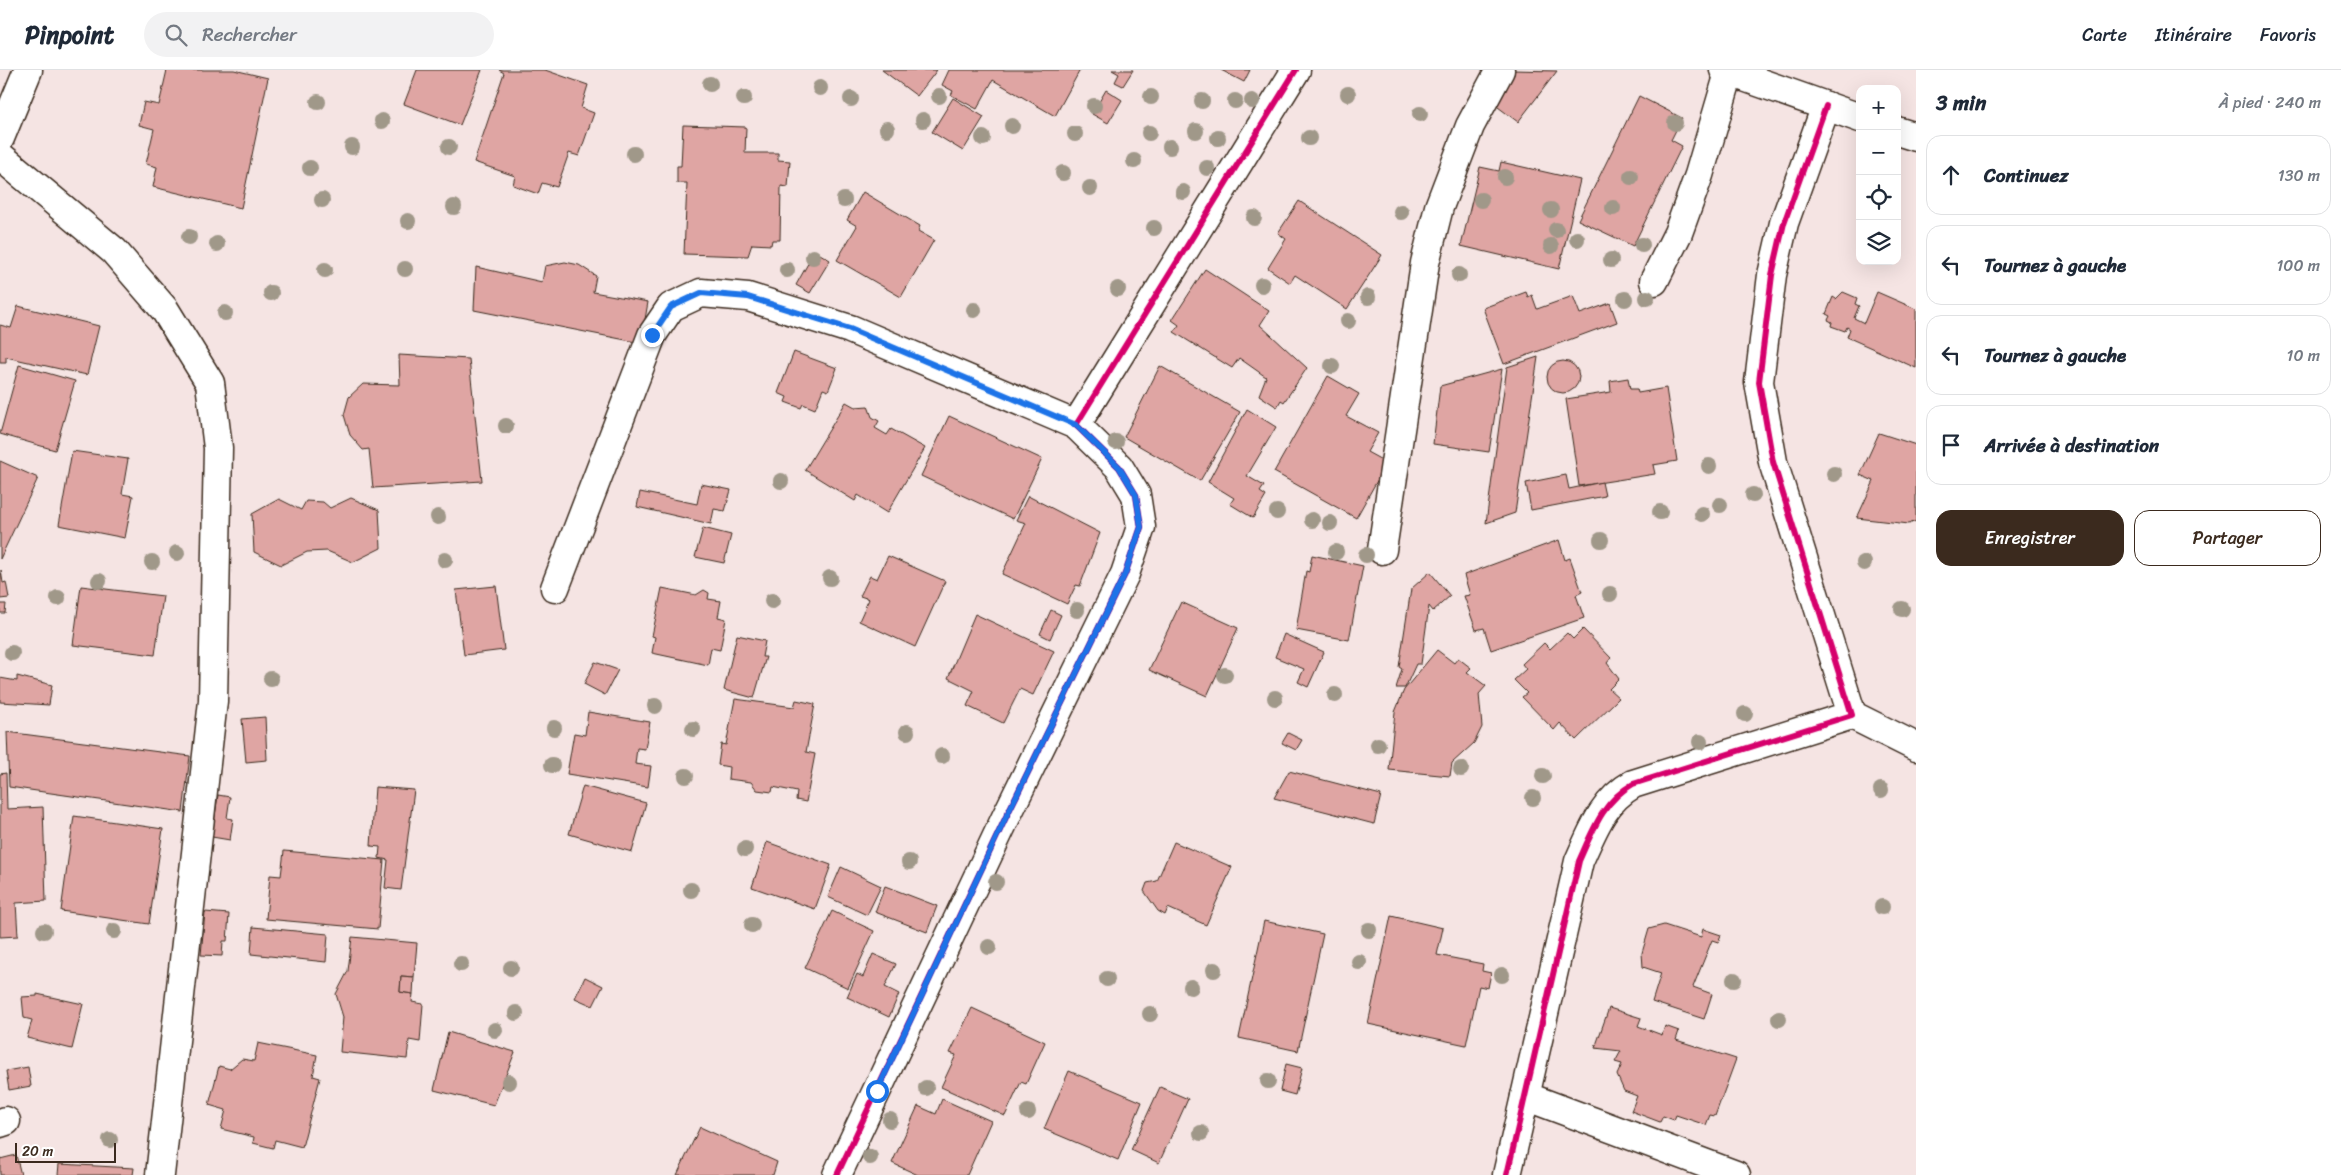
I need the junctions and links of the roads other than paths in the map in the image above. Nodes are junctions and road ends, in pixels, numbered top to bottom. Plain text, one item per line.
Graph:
1 (28, 70) edge
2 (1296, 70) edge
3 (1500, 70) edge
4 (1726, 71) edge
5 (1826, 106) junction
6 (1856, 117) edge
7 (1901, 132) edge
8 (1916, 137) edge
9 (0, 138) edge
10 (0, 156) edge
11 (1654, 281) dead end
12 (1076, 425) junction
13 (1382, 550) dead end
14 (555, 588) dead end
15 (1852, 715) junction
16 (1916, 747) edge
17 (1525, 1096) junction
18 (160, 1175) edge
19 (837, 1175) edge
20 (1507, 1175) edge
21 (1736, 1175) edge

1 - 9 main road
2 - 12 main road
3 - 13 main road
4 - 5 main road
4 - 11 main road
5 - 6 main road
5 - 15 main road
7 - 8 main road
10 - 18 main road
12 - 14 main road
12 - 19 main road
15 - 16 main road
15 - 17 main road
17 - 20 main road
17 - 21 main road

